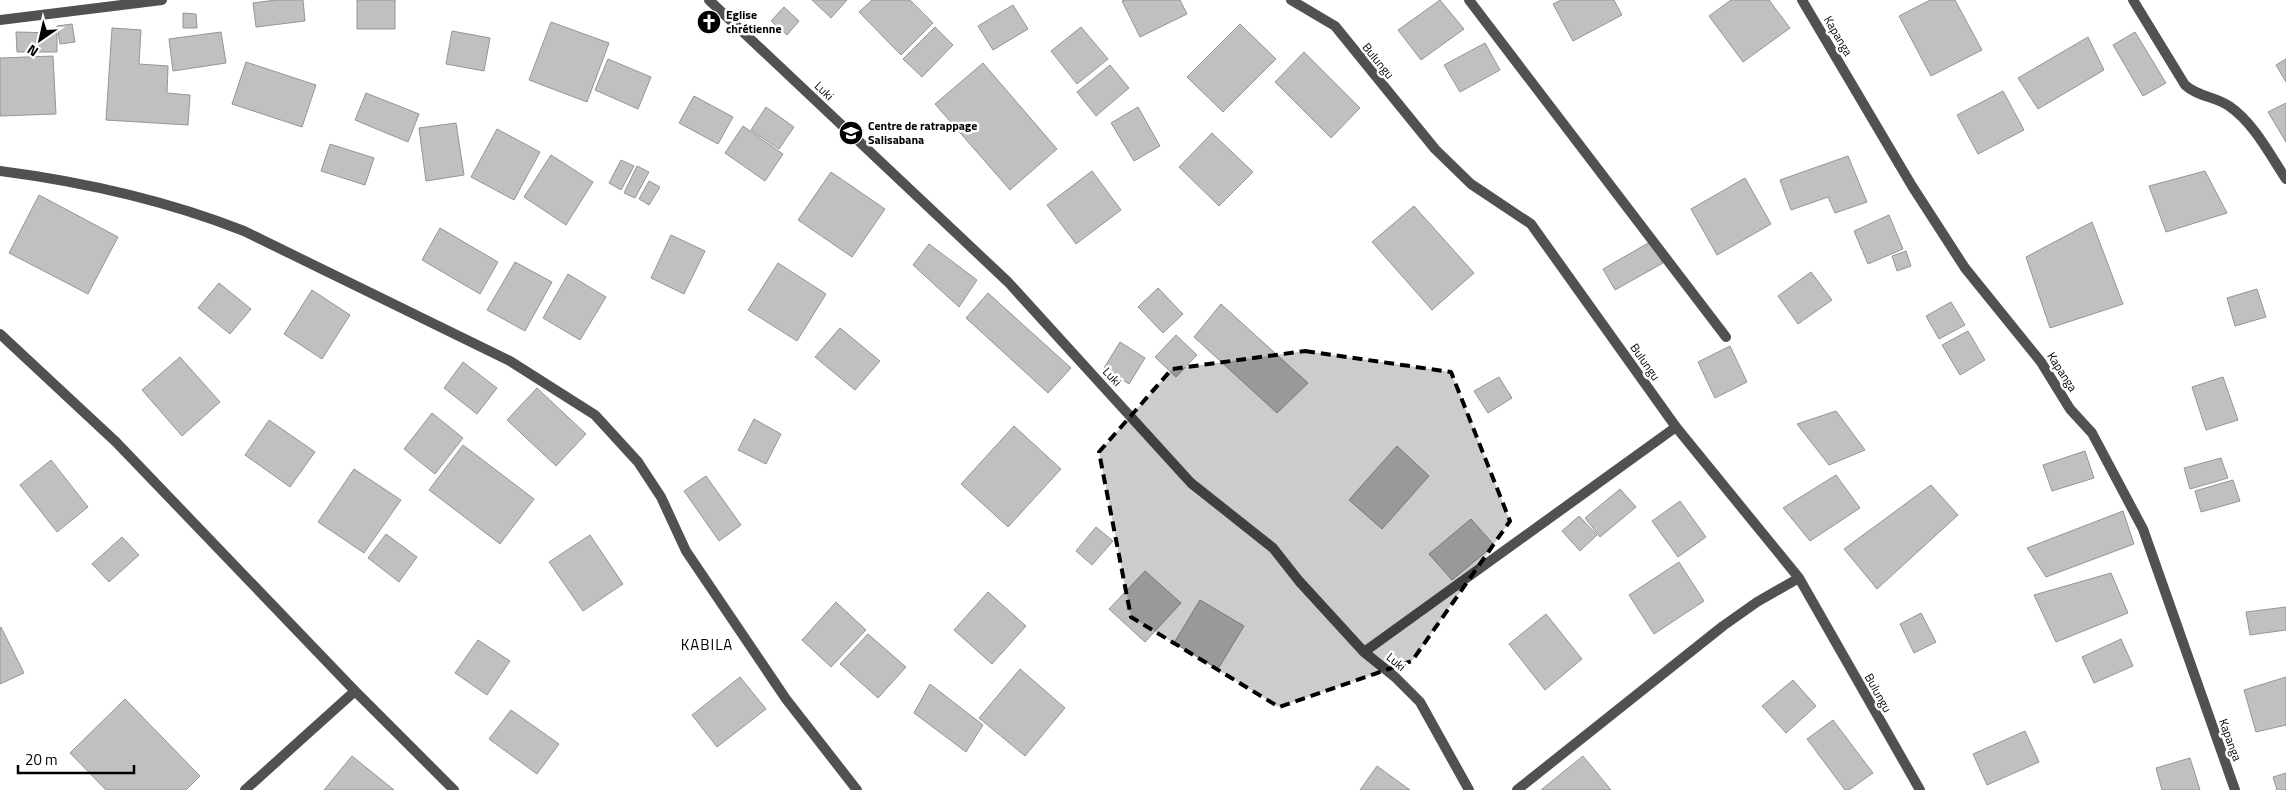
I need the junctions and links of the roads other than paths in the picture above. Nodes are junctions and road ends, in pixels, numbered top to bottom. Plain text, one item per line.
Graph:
1 (162, 0) edge
2 (710, 0) edge
3 (1291, 0) edge
4 (1469, 0) edge
5 (1802, 0) edge
6 (2133, 0) edge
7 (0, 20) edge
8 (0, 171) edge
9 (2286, 179) edge
10 (0, 334) edge
11 (1726, 337) dead end
12 (1676, 427) junction
13 (1799, 578) junction
14 (1364, 652) junction
15 (355, 691) junction
16 (245, 790) edge
17 (454, 790) edge
18 (857, 790) edge
19 (1469, 790) edge
20 (1517, 790) edge
21 (1920, 790) edge
22 (2235, 790) edge

1 - 7 street
2 - 14 street, Luki
3 - 12 street, Bulungu
4 - 11 street
5 - 22 street, Kapanga
6 - 9 street
8 - 18 street
10 - 15 street
12 - 13 street, Bulungu
12 - 14 street
13 - 20 street
13 - 21 street, Bulungu
14 - 19 street, Luki
15 - 16 street
15 - 17 street

